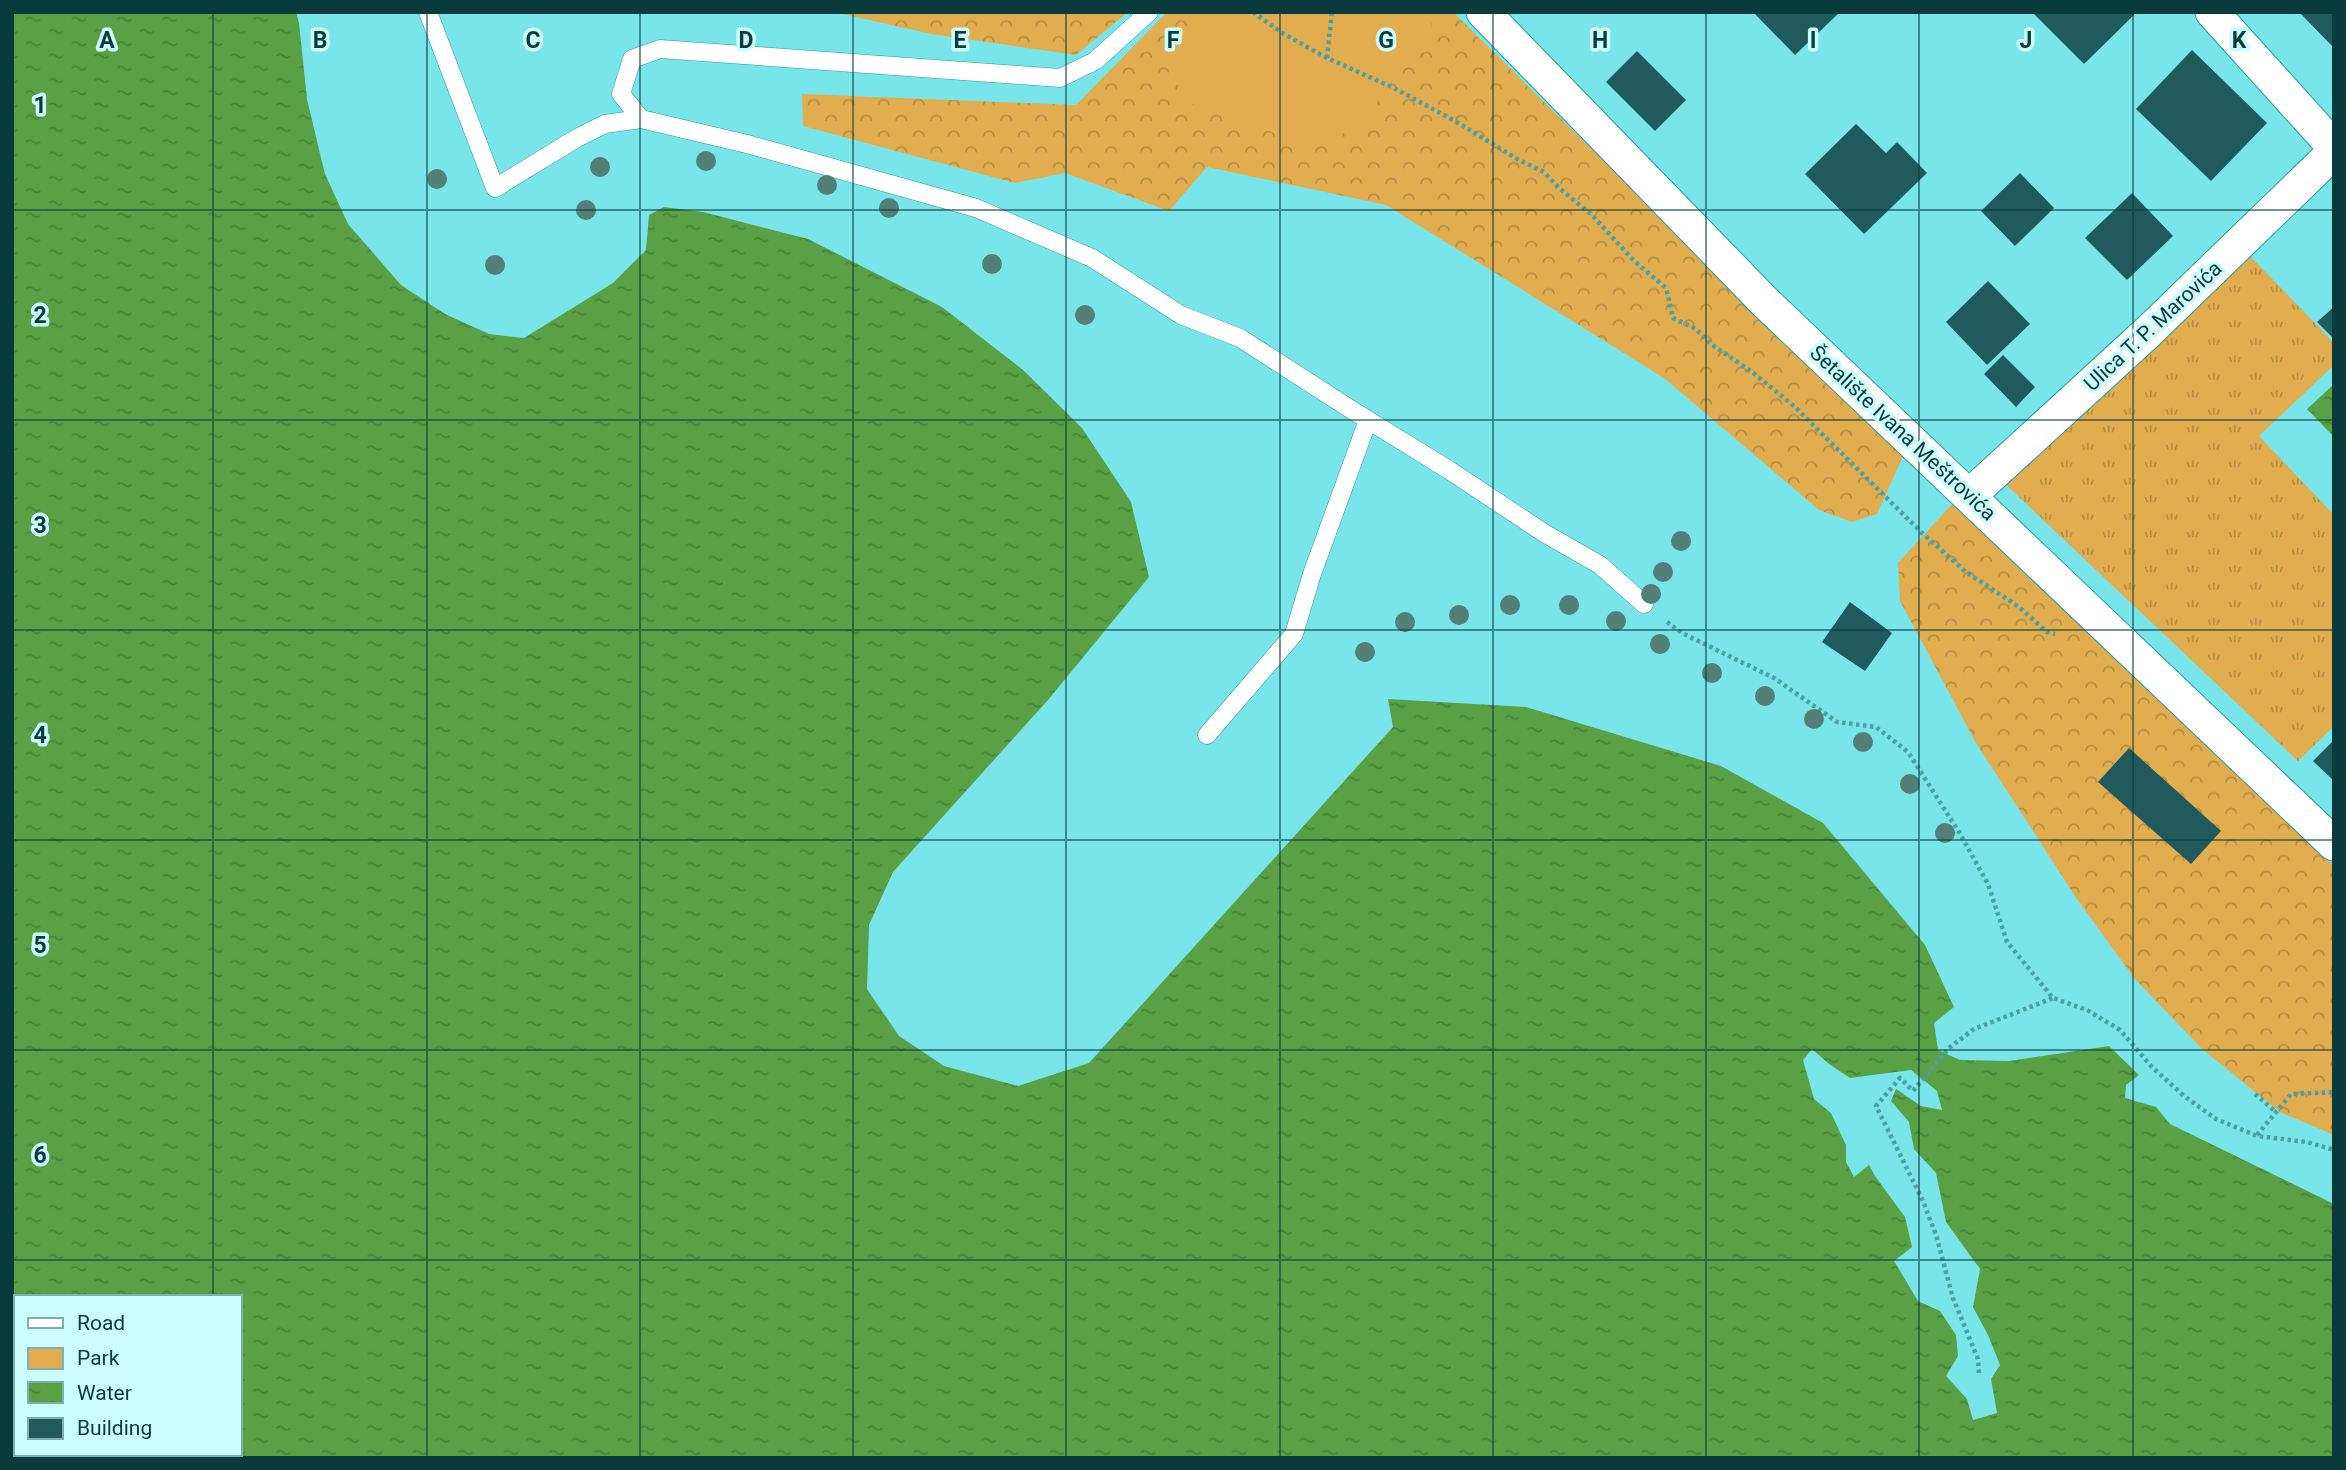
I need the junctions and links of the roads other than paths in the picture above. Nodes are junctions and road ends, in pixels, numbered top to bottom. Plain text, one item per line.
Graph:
1 (428, 12) edge
2 (1149, 12) edge
3 (1483, 12) edge
4 (2212, 12) edge
5 (641, 119) junction
6 (2334, 150) edge
7 (1368, 421) junction
8 (1969, 496) junction
9 (1644, 604) road end
10 (1207, 735) dead end
11 (2334, 844) edge

1 - 5 lane
2 - 5 lane
3 - 8 street, Šetalište Ivana Meštrovića
4 - 6 street, Ulica T. P. Marovića
5 - 7 lane
6 - 8 street, Ulica T. P. Marovića
7 - 9 lane
7 - 10 lane
8 - 11 street, Šetalište Ivana Meštrovića

